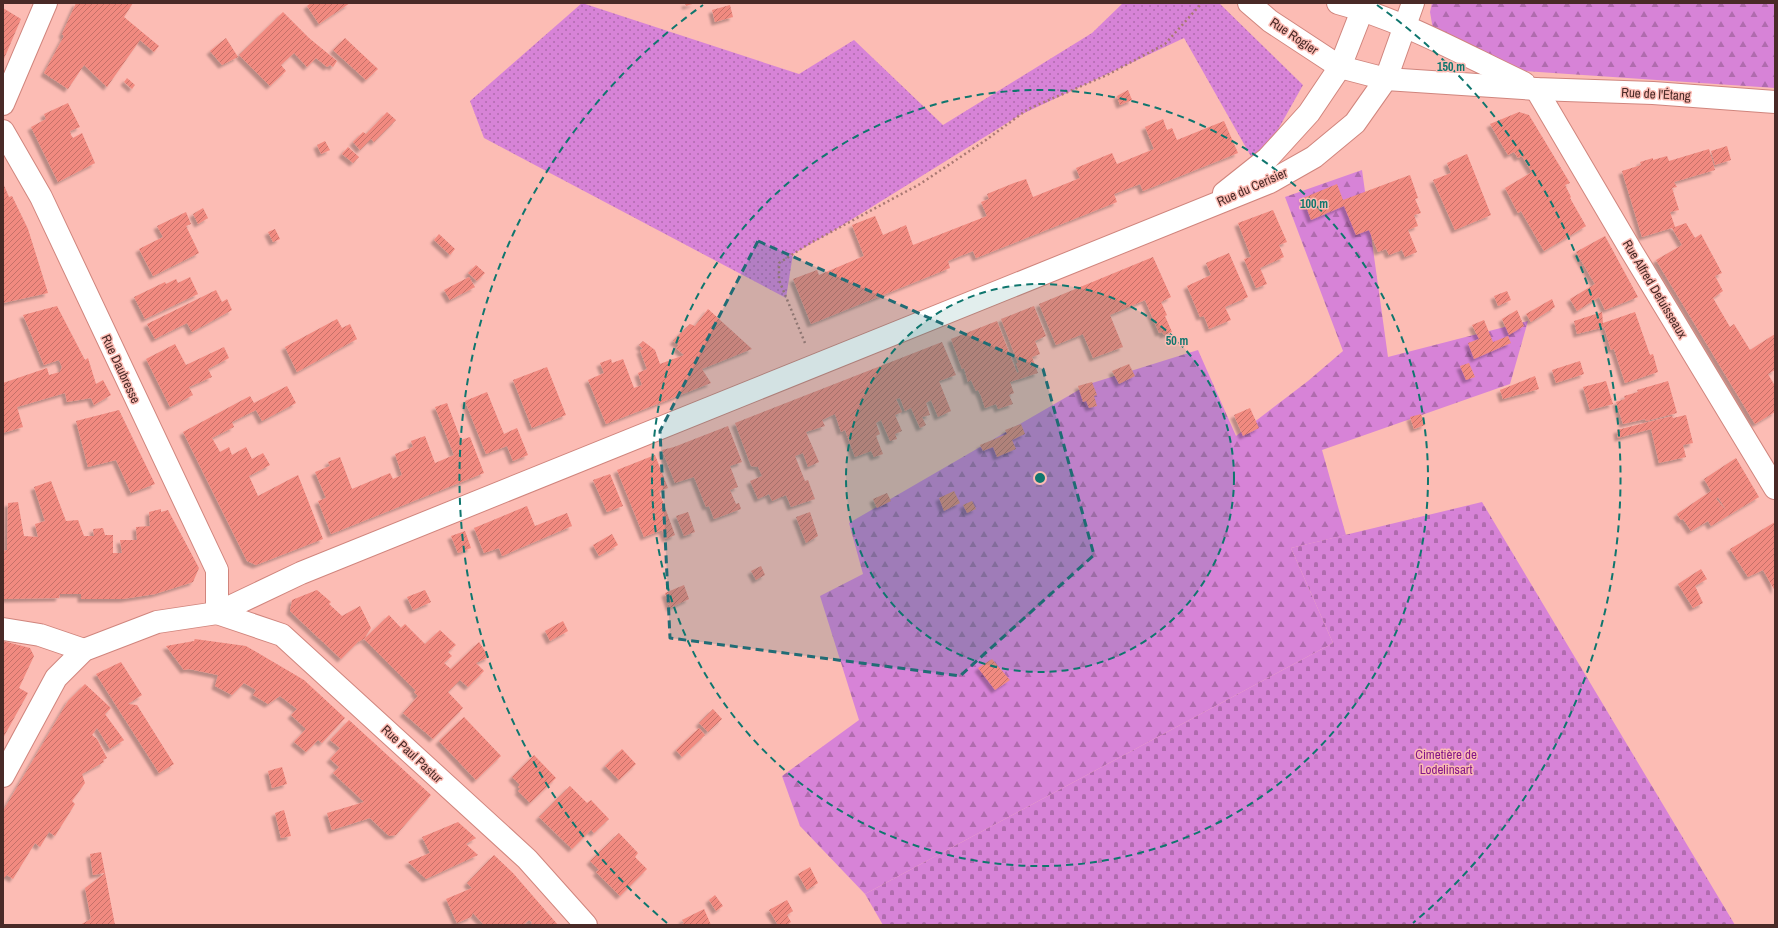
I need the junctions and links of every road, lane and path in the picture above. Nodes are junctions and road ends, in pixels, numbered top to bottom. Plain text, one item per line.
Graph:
1 (46, 3) edge
2 (1202, 3) edge
3 (1249, 3) edge
4 (1338, 3) edge
5 (1413, 3) edge
6 (1364, 6) edge
7 (1406, 27) junction
8 (1340, 67) junction
9 (1386, 79) junction
10 (1536, 89) junction
11 (1775, 102) edge
12 (3, 104) edge
13 (3, 131) edge
14 (1205, 207) junction
15 (814, 365) junction
16 (1775, 488) edge
17 (217, 613) junction
18 (3, 629) edge
19 (84, 650) junction
20 (3, 776) edge
21 (586, 925) edge

1 - 12 street
2 - 15 path
3 - 8 street, Rue Rogier
4 - 6 street
5 - 7 street, Rue du Cerisier
6 - 7 street, Rue de l'Étang
6 - 8 street, Rue du Cerisier
7 - 9 street, Rue du Cerisier
7 - 10 street, Rue de l'Étang
8 - 9 street, Rue de l'Étang
8 - 14 street, Rue du Cerisier
9 - 10 street, Rue de l'Étang
9 - 14 street, Rue du Cerisier
10 - 11 street, Rue de l'Étang
10 - 16 street, Rue Alfred Defuisseaux
13 - 17 street, Rue Daubresse
14 - 15 street
15 - 17 street
17 - 19 street
17 - 21 street, Rue Paul Pastur
18 - 19 street
19 - 20 street

